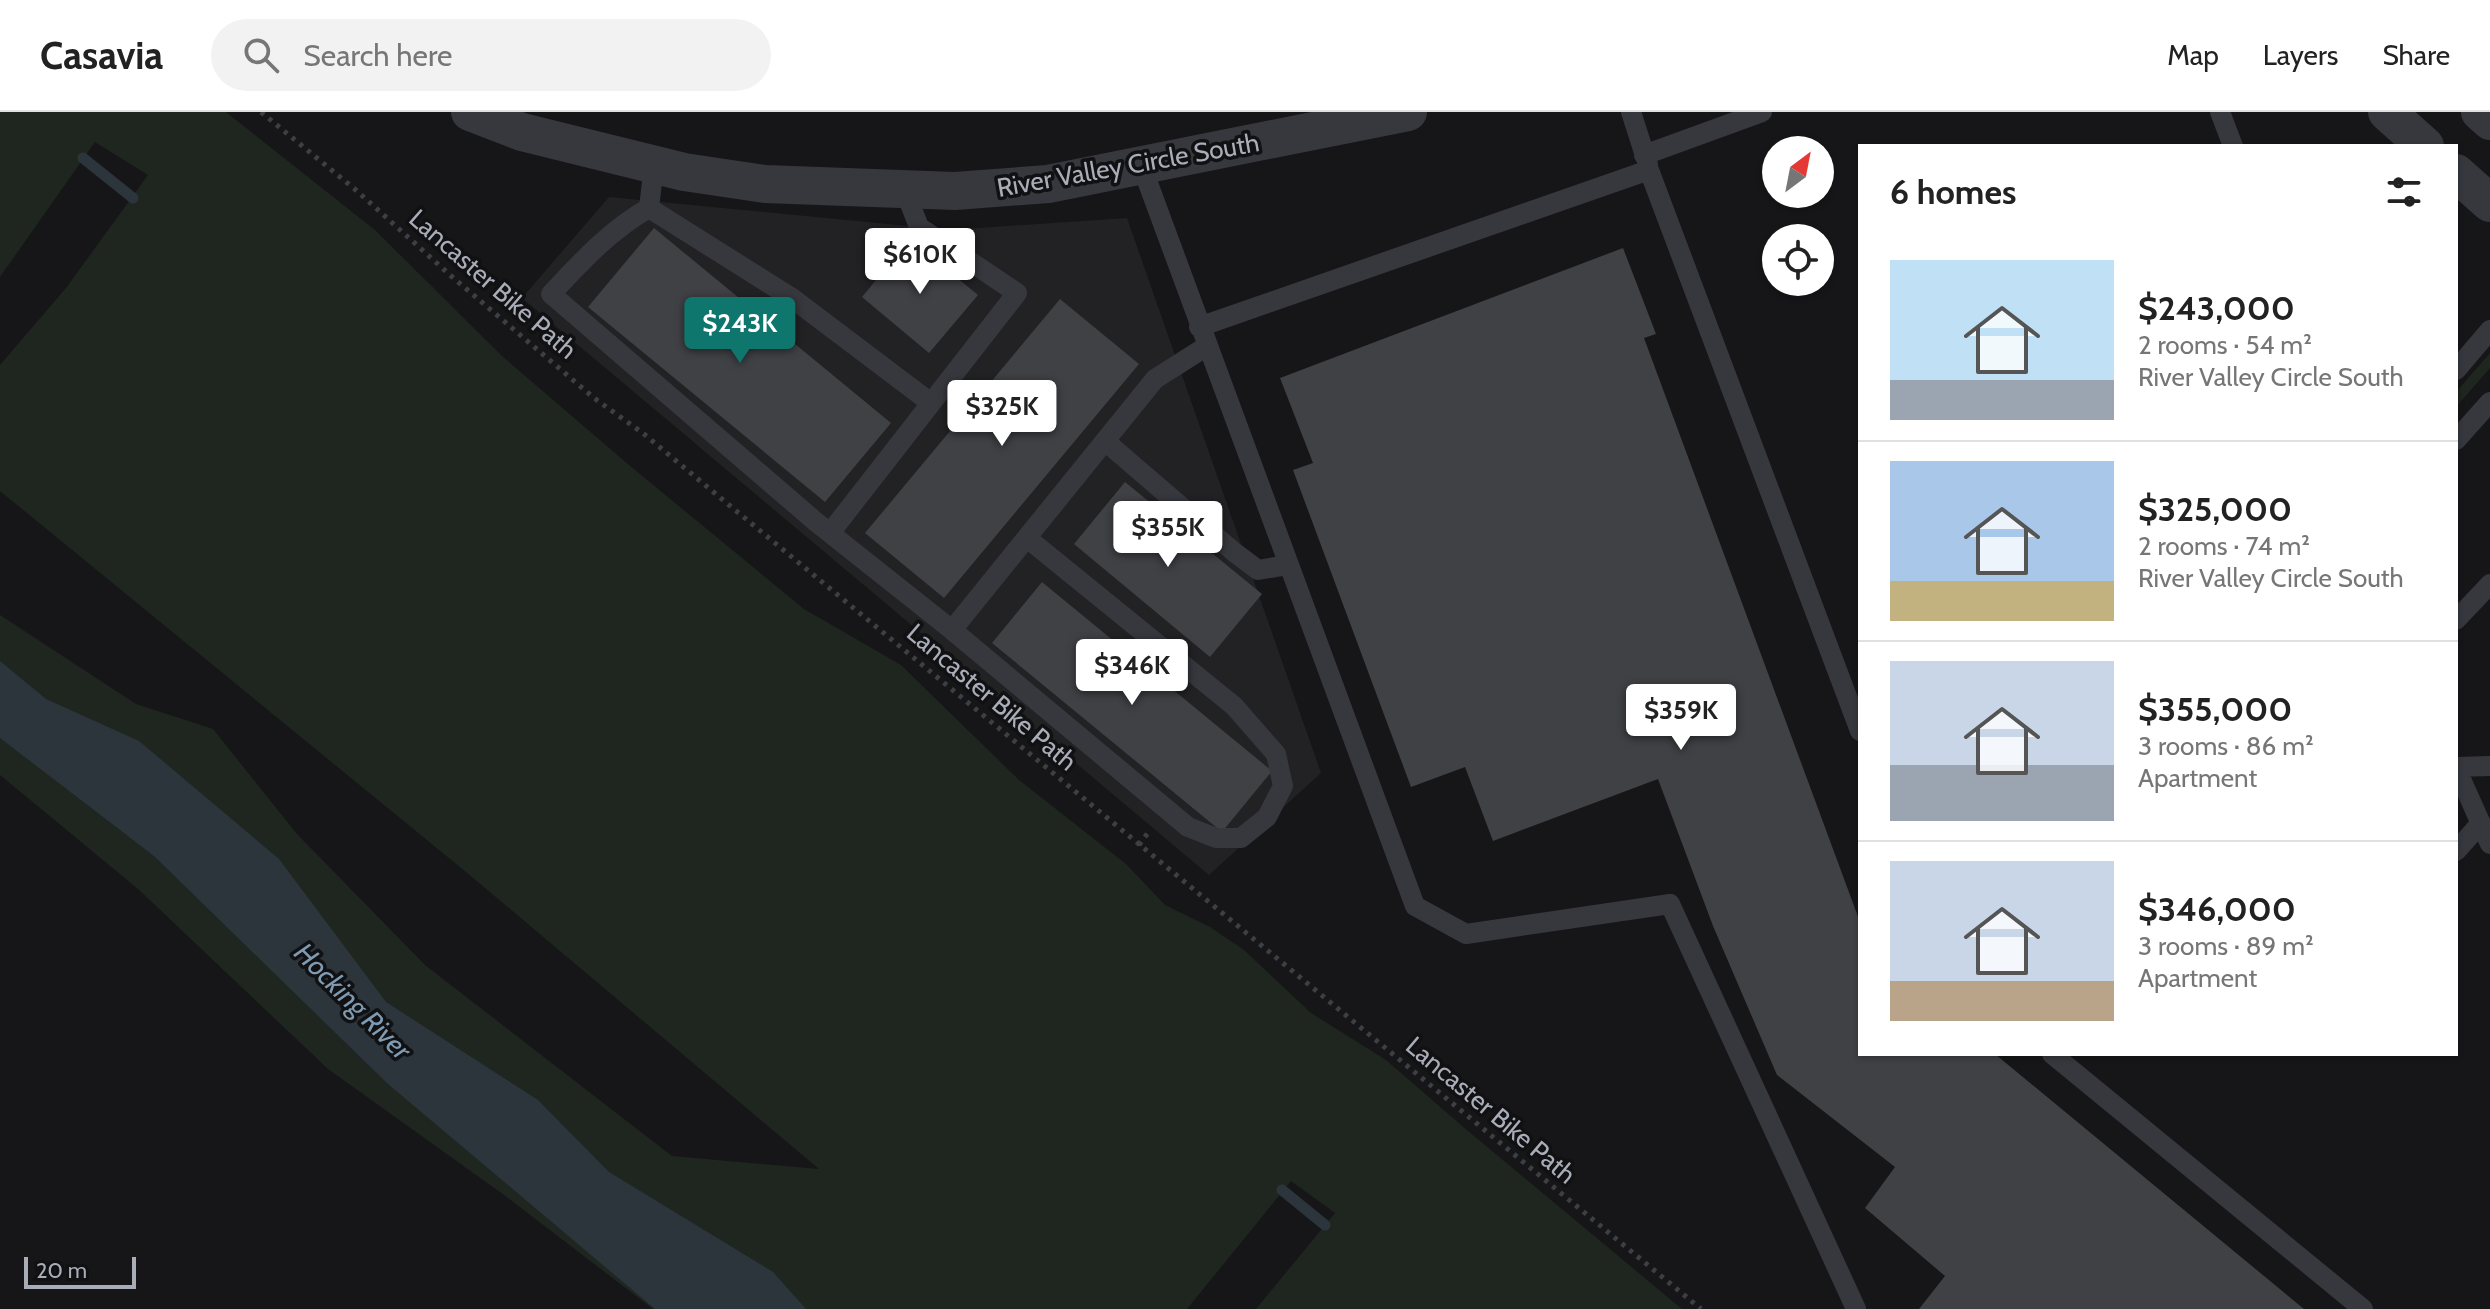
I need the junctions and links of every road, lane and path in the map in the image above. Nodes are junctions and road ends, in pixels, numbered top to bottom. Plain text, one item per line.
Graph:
1 (261, 112) edge
2 (470, 112) edge
3 (1408, 112) edge
4 (1631, 112) edge
5 (1762, 112) edge
6 (2220, 112) edge
7 (2387, 112) edge
8 (2480, 112) edge
9 (2490, 121) edge
10 (2232, 144) edge
11 (2423, 144) edge
12 (1647, 162) junction
13 (654, 165) junction
14 (1142, 167) junction
15 (2458, 175) edge
16 (905, 191) junction
17 (2490, 203) edge
18 (649, 208) junction
19 (2490, 330) edge
20 (1203, 336) junction
21 (2458, 368) edge
22 (2490, 402) edge
23 (931, 403) junction
24 (2458, 438) edge
25 (1105, 441) junction
26 (830, 533) junction
27 (1027, 538) junction
28 (1288, 565) junction
29 (2486, 596) edge
30 (2458, 618) edge
31 (952, 630) junction
32 (1858, 726) edge
33 (2490, 766) edge
34 (2458, 767) edge
35 (2458, 771) edge
36 (2481, 823) junction
37 (2490, 844) edge
38 (2458, 849) edge
39 (2054, 1056) edge
40 (1701, 1309) edge
41 (1856, 1309) edge
42 (2363, 1309) edge

1 - 40 path, Lancaster Bike Path
2 - 13 street, River Valley Circle South
3 - 14 street, River Valley Circle South
4 - 12 lane
5 - 12 lane
6 - 10 lane
7 - 11 street
8 - 9 street
12 - 20 lane
12 - 32 lane
13 - 16 street, River Valley Circle South
13 - 18 lane
14 - 16 street, River Valley Circle South
14 - 20 lane
15 - 17 street
16 - 23 lane
18 - 23 lane
18 - 26 lane
19 - 21 lane
20 - 25 lane
20 - 28 lane
22 - 24 lane
23 - 26 lane
25 - 27 lane
25 - 28 lane
26 - 31 lane
27 - 31 lane
27 - 31 lane
28 - 41 lane
29 - 30 lane
33 - 34 lane
35 - 36 lane
36 - 37 lane
36 - 38 lane
39 - 42 lane

